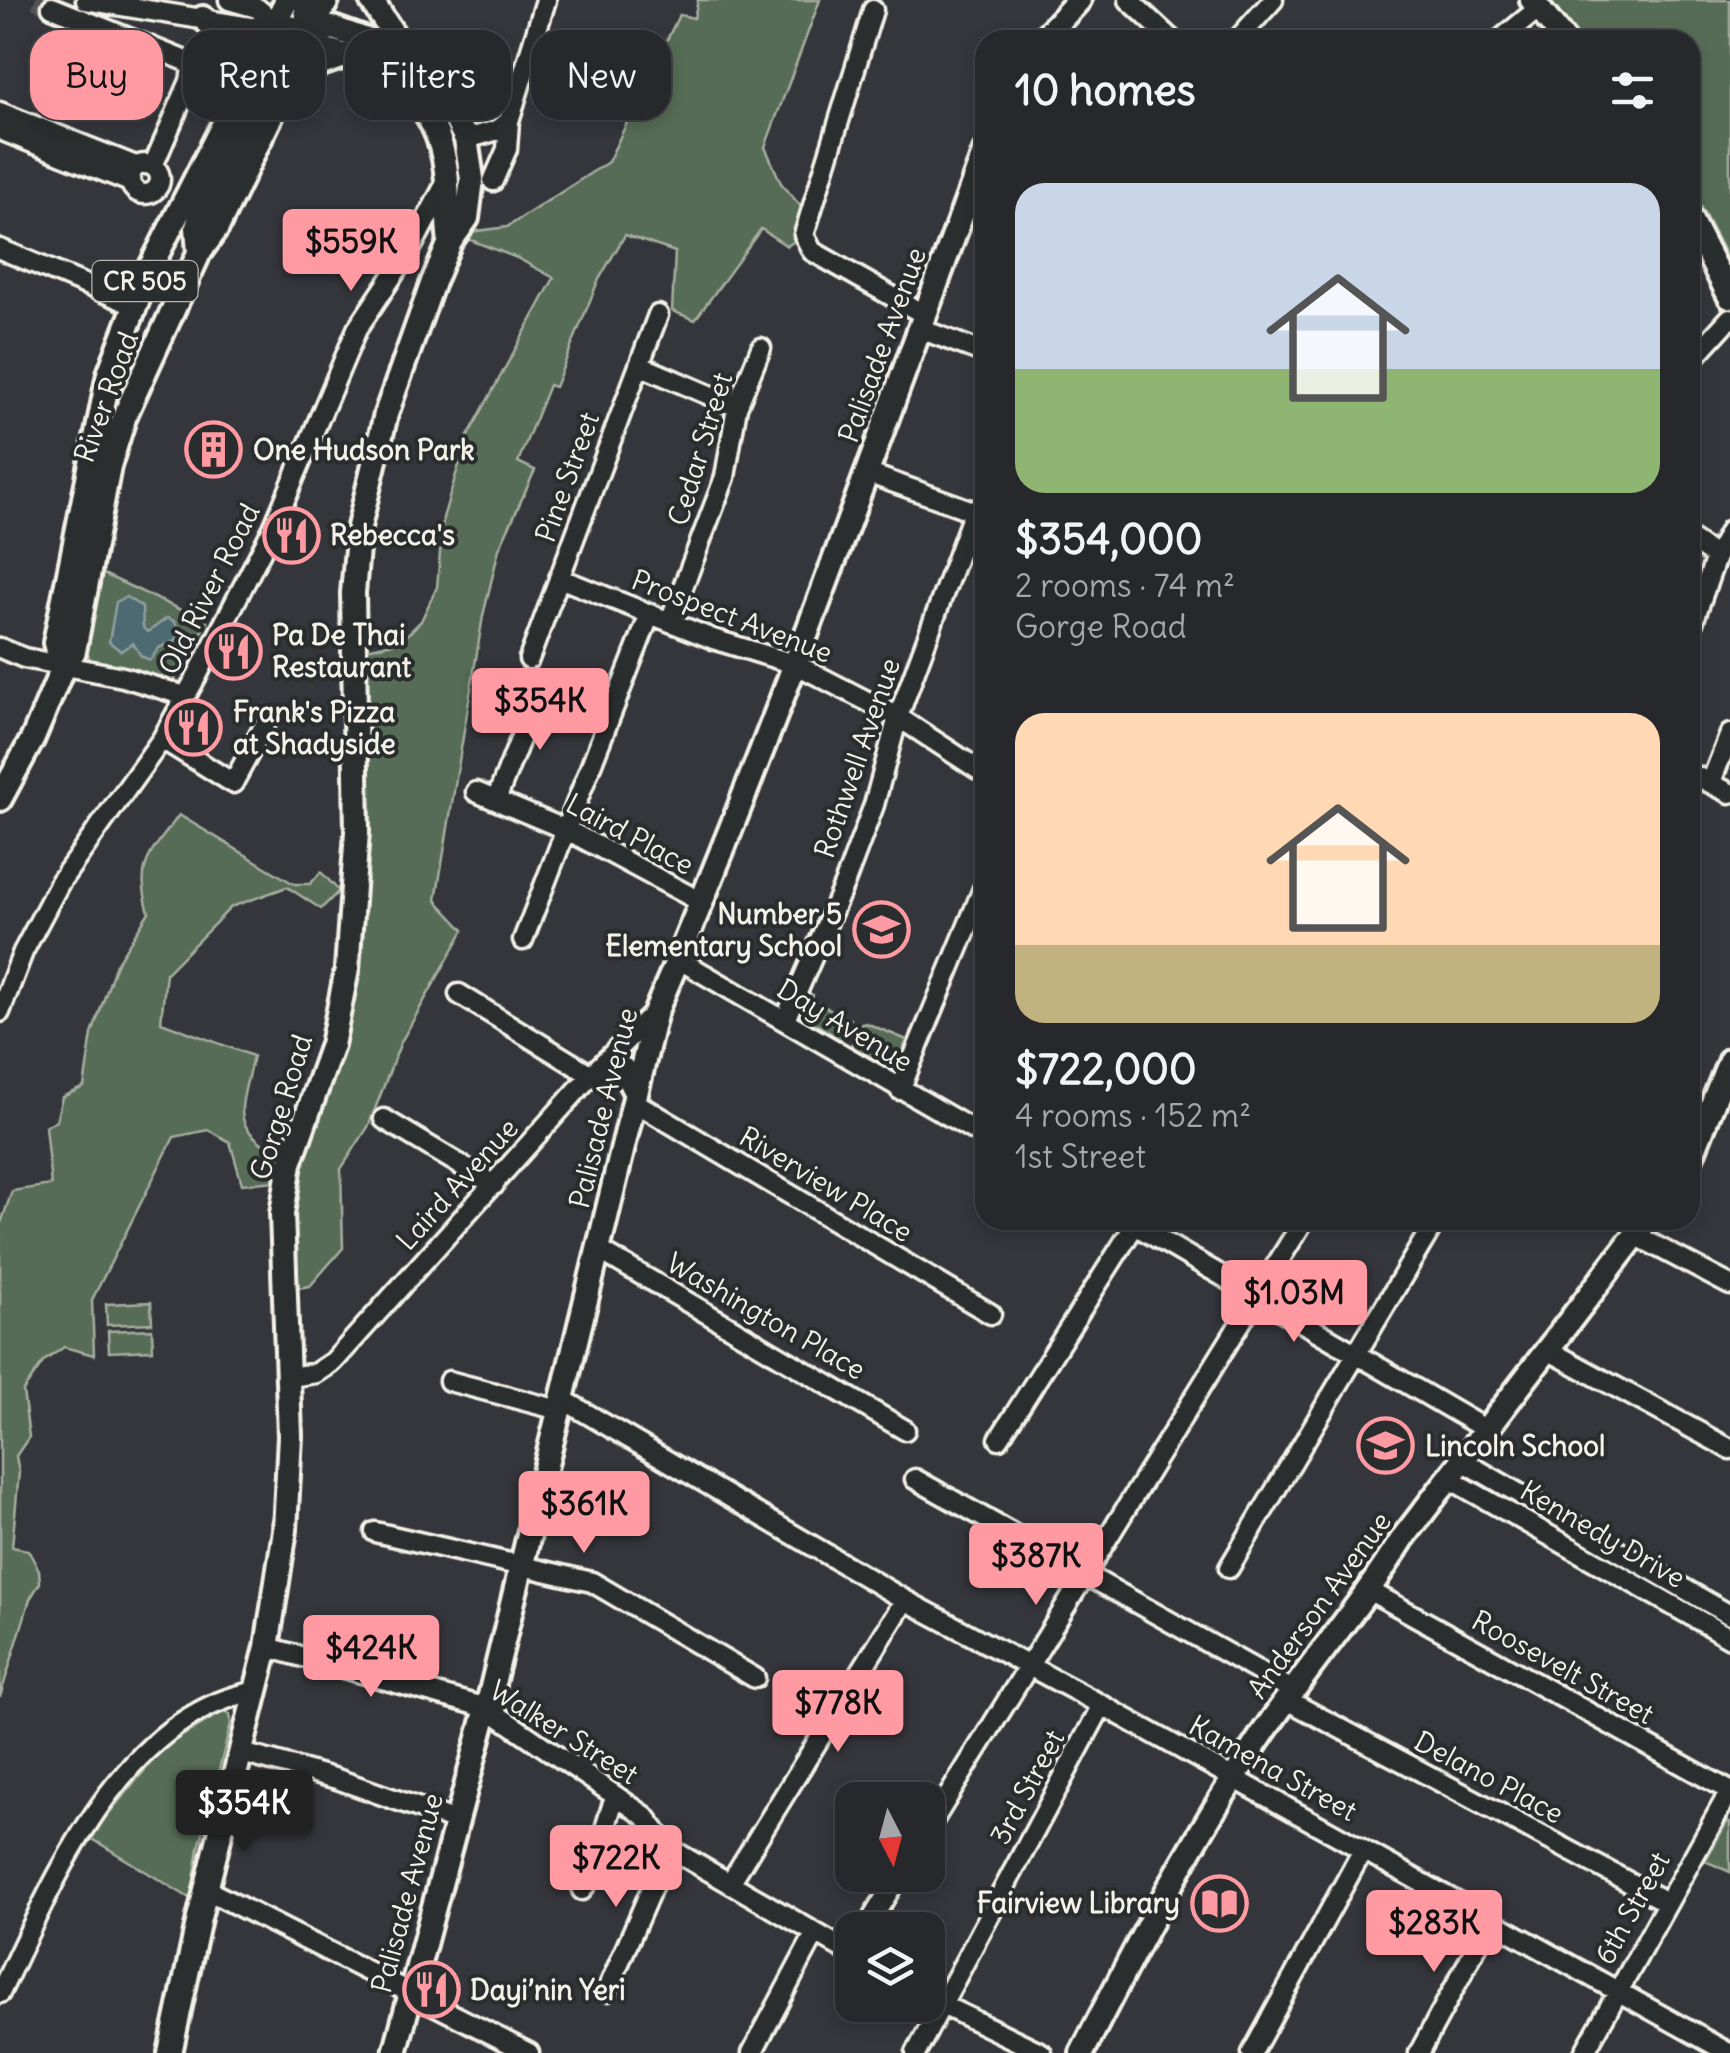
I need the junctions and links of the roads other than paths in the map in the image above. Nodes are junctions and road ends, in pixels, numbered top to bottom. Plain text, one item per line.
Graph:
1 (86, 0) edge
2 (229, 0) edge
3 (287, 0) edge
4 (306, 0) edge
5 (327, 0) edge
6 (371, 0) edge
7 (546, 0) edge
8 (1079, 0) edge
9 (1129, 0) edge
10 (1273, 0) edge
11 (1536, 4) edge
12 (52, 7) dead end
13 (873, 10) dead end
14 (203, 18) junction
15 (276, 24) junction
16 (216, 30) edge
17 (273, 30) edge
18 (303, 30) edge
19 (312, 30) edge
20 (313, 30) edge
21 (390, 30) edge
22 (1051, 30) edge
23 (1161, 30) edge
24 (1247, 30) edge
25 (1510, 30) edge
26 (1556, 30) edge
27 (345, 56) edge
28 (0, 112) edge
29 (225, 120) edge
30 (269, 120) edge
31 (428, 120) edge
32 (455, 120) edge
33 (509, 121) junction
34 (0, 130) edge
35 (264, 130) junction
36 (466, 140) junction
37 (140, 171) junction
38 (448, 180) junction
39 (492, 181) dead end
40 (975, 197) edge
41 (1700, 239) edge
42 (450, 242) junction
43 (0, 249) edge
44 (199, 253) junction
45 (1730, 298) edge
46 (134, 305) junction
47 (658, 315) dead end
48 (1730, 318) edge
49 (922, 322) junction
50 (761, 348) dead end
51 (975, 349) edge
52 (1700, 351) edge
53 (639, 365) junction
54 (738, 407) junction
55 (867, 473) junction
56 (975, 511) edge
57 (975, 526) edge
58 (1730, 530) edge
59 (1700, 546) edge
60 (1716, 556) junction
61 (559, 578) junction
62 (1700, 602) edge
63 (650, 614) junction
64 (670, 622) junction
65 (0, 648) edge
66 (529, 658) dead end
67 (797, 664) junction
68 (63, 667) junction
69 (540, 689) dead end
70 (185, 696) junction
71 (269, 717) dead end
72 (898, 718) junction
73 (1730, 734) edge
74 (162, 739) junction
75 (975, 768) edge
76 (1700, 777) edge
77 (1711, 782) junction
78 (476, 792) dead end
79 (1730, 794) edge
80 (0, 798) edge
81 (496, 800) junction
82 (568, 831) junction
83 (702, 904) junction
84 (975, 908) edge
85 (523, 940) dead end
86 (678, 960) junction
87 (459, 994) dead end
88 (656, 1010) junction
89 (0, 1012) edge
90 (785, 1020) junction
91 (1730, 1060) edge
92 (591, 1075) junction
93 (900, 1090) junction
94 (634, 1096) junction
95 (384, 1119) dead end
96 (975, 1131) edge
97 (1700, 1135) edge
98 (494, 1185) junction
99 (1128, 1230) edge
100 (1146, 1230) edge
101 (1298, 1230) edge
102 (1430, 1230) edge
103 (1635, 1230) edge
104 (1644, 1230) edge
105 (599, 1250) junction
106 (1730, 1286) edge
107 (1257, 1296) junction
108 (991, 1314) dead end
109 (1546, 1349) junction
110 (1356, 1354) junction
111 (290, 1377) junction
112 (449, 1381) dead end
113 (560, 1404) junction
114 (1485, 1429) junction
115 (904, 1430) dead end
116 (1000, 1439) dead end
117 (1730, 1448) edge
118 (1455, 1469) junction
119 (915, 1479) dead end
120 (1549, 1510) junction
121 (1540, 1528) junction
122 (375, 1532) dead end
123 (1628, 1556) junction
124 (522, 1567) junction
125 (1229, 1568) dead end
126 (1085, 1573) junction
127 (1620, 1574) junction
128 (1370, 1591) junction
129 (905, 1600) junction
130 (1703, 1600) junction
131 (1730, 1615) edge
132 (1693, 1617) junction
133 (1730, 1638) edge
134 (267, 1646) junction
135 (1028, 1668) junction
136 (755, 1678) dead end
137 (257, 1691) junction
138 (1291, 1695) junction
139 (1102, 1705) junction
140 (487, 1708) junction
141 (242, 1753) junction
142 (1234, 1778) junction
143 (1730, 1791) edge
144 (615, 1796) junction
145 (945, 1802) edge
146 (456, 1821) junction
147 (669, 1848) junction
148 (1364, 1850) junction
149 (730, 1883) junction
150 (207, 1890) junction
151 (582, 1890) dead end
152 (1666, 1902) junction
153 (1491, 1920) junction
154 (815, 1934) junction
155 (835, 1944) edge
156 (945, 1984) edge
157 (1, 1989) edge
158 (1617, 1990) junction
159 (607, 1992) dead end
160 (412, 1995) junction
161 (945, 2007) edge
162 (928, 2022) edge
163 (170, 2053) edge
164 (395, 2053) edge
165 (528, 2053) edge
166 (752, 2053) edge
167 (916, 2053) edge
168 (1042, 2053) edge
169 (1082, 2053) edge
170 (1252, 2053) edge
171 (1418, 2053) edge
172 (1584, 2053) edge
173 (1729, 2053) edge

1 - 14 street
2 - 15 street
3 - 15 main road, River Road / CR 505
4 - 19 main road
5 - 20 main road, River Road / CR 505
6 - 21 main road
7 - 33 street
8 - 22 main road
9 - 23 street
10 - 24 street
11 - 25 street
11 - 26 main road
12 - 37 street
13 - 49 street
14 - 15 street
14 - 16 main road
15 - 17 main road, River Road / CR 505
15 - 18 main road, Gorge Road
15 - 44 main road
27 - 35 main road
28 - 37 street
29 - 46 main road, River Road / CR 505
30 - 35 main road, River Road / CR 505
31 - 38 main road, Gorge Road
32 - 36 main road, Gorge Road
33 - 36 street
33 - 39 street
34 - 37 street
35 - 44 main road, River Road / CR 505
36 - 42 main road, Gorge Road
38 - 42 main road, Gorge Road
38 - 70 street, Old River Road
40 - 49 main road, Palisade Avenue
41 - 45 main road
42 - 111 main road, Gorge Road
43 - 46 street
44 - 68 main road, River Road / CR 505
46 - 68 main road, River Road / CR 505
47 - 53 street, Pine Street
48 - 52 street
49 - 51 street
49 - 55 main road, Palisade Avenue
50 - 54 street, Cedar Street
53 - 54 street
53 - 61 street, Pine Street
54 - 64 street, Cedar Street
55 - 56 street
55 - 67 main road, Palisade Avenue
57 - 72 street, Rothwell Avenue
58 - 60 street
59 - 60 street
60 - 62 street
61 - 63 street, Prospect Avenue
61 - 66 street, Pine Street
63 - 64 street, Prospect Avenue
63 - 82 street
64 - 67 street, Prospect Avenue
65 - 68 street
67 - 72 street, Prospect Avenue
67 - 83 main road, Palisade Avenue
68 - 70 street
68 - 80 main road, River Road / CR 505
69 - 81 street
70 - 74 street, Old River Road
71 - 74 street
72 - 75 street, Prospect Avenue
72 - 90 street, Rothwell Avenue
73 - 77 street
74 - 89 street, Old River Road
76 - 77 street
77 - 79 street
78 - 81 street, Laird Place
81 - 82 street, Laird Place
82 - 83 street, Laird Place
82 - 85 street
83 - 86 main road, Palisade Avenue
84 - 93 street
86 - 88 main road, Palisade Avenue
86 - 90 street, Day Avenue
87 - 92 street
88 - 92 street, Laird Avenue
88 - 94 main road, Palisade Avenue
90 - 93 street, Day Avenue
91 - 97 main road
92 - 94 main road
92 - 98 street, Laird Avenue
93 - 96 street, Day Avenue
94 - 105 main road, Palisade Avenue
94 - 108 street, Riverview Place
95 - 98 street
98 - 111 street, Laird Avenue
99 - 116 street
100 - 107 street
101 - 107 street
102 - 110 street
103 - 109 main road, Anderson Avenue
104 - 106 street
105 - 113 main road, Palisade Avenue
105 - 115 street, Washington Place
107 - 110 street
107 - 126 street
109 - 114 main road, Anderson Avenue
109 - 117 street
110 - 114 street
110 - 125 street
111 - 134 main road, Gorge Road
112 - 113 street, Kamena Street
113 - 124 main road, Palisade Avenue
113 - 129 street, Kamena Street
114 - 118 main road, Anderson Avenue
118 - 120 street, Kennedy Drive
118 - 121 street, Kennedy Drive
118 - 128 main road, Anderson Avenue
119 - 126 street, Delano Place
120 - 121 street
120 - 123 street, Kennedy Drive
121 - 127 street, Kennedy Drive
122 - 124 street
123 - 127 street
123 - 130 street, Kennedy Drive
124 - 136 street
124 - 140 main road, Palisade Avenue
126 - 135 street
126 - 138 street, Delano Place
127 - 132 street, Kennedy Drive
128 - 138 main road, Anderson Avenue
128 - 143 street, Roosevelt Street
129 - 135 street, Kamena Street
129 - 149 street
130 - 131 street, Kennedy Drive
130 - 132 street
132 - 133 street, Kennedy Drive
134 - 137 main road, Gorge Road
134 - 140 street, Walker Street
135 - 139 street, Kamena Street
135 - 145 street
137 - 141 main road, Gorge Road
137 - 157 street
138 - 142 main road, Anderson Avenue
138 - 152 street, Delano Place
139 - 142 street, Kamena Street
139 - 156 street, 3rd Street
140 - 144 street, Walker Street
140 - 146 main road, Palisade Avenue
141 - 146 street
141 - 150 main road, Gorge Road
142 - 148 street, Kamena Street
142 - 169 main road, Anderson Avenue
143 - 152 street, 6th Street
144 - 147 street, Walker Street
144 - 151 street
146 - 160 main road, Palisade Avenue
147 - 149 street, Walker Street
147 - 159 street
148 - 153 street, Kamena Street
148 - 170 street
149 - 154 street, Walker Street
150 - 160 street
150 - 163 main road, Gorge Road
152 - 158 street, 6th Street
153 - 158 street, Kamena Street
153 - 171 street
154 - 155 street, Walker Street
154 - 166 street
158 - 172 street, 6th Street
158 - 173 street, Kamena Street
160 - 164 main road, Palisade Avenue
160 - 165 street
161 - 168 street
162 - 167 street, 3rd Street

